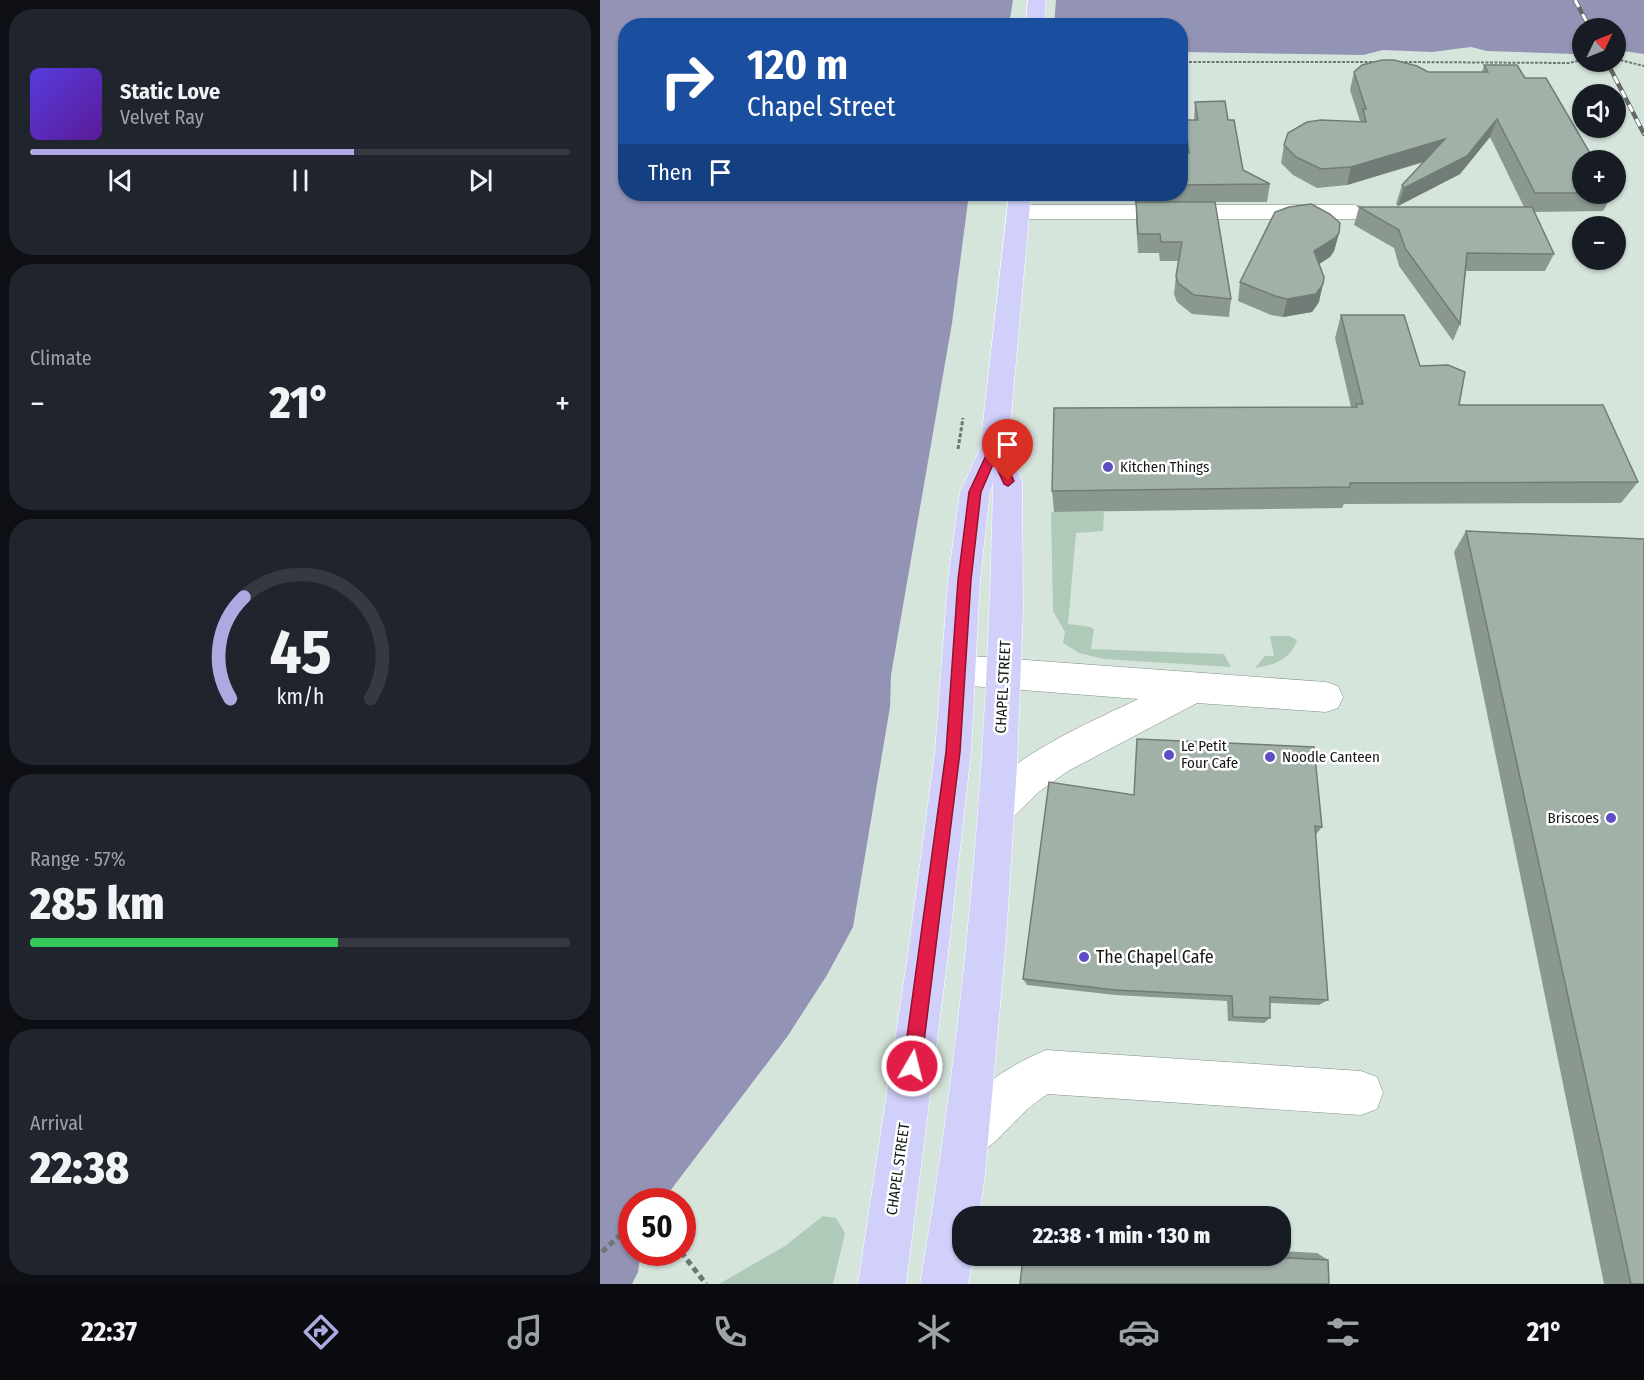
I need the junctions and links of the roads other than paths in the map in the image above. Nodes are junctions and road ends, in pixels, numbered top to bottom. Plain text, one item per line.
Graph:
1 (1036, 0) edge
2 (1035, 18) edge
3 (1019, 203) edge
4 (1097, 203) edge
5 (1355, 212) dead end
6 (994, 449) junction
7 (958, 670) junction
8 (1004, 674) junction
9 (1195, 688) junction
10 (1326, 698) dead end
11 (997, 807) junction
12 (1361, 1093) dead end
13 (966, 1139) junction
14 (882, 1284) edge
15 (944, 1284) edge

1 - 2 main road
3 - 4 lane
3 - 6 main road, CHAPEL STREET
4 - 5 lane
6 - 7 main road, CHAPEL STREET
6 - 8 main road, CHAPEL STREET
7 - 8 lane
7 - 14 main road, CHAPEL STREET
8 - 9 lane
8 - 11 main road, CHAPEL STREET
9 - 10 lane
9 - 11 lane
11 - 13 main road, CHAPEL STREET
12 - 13 lane
13 - 15 main road, CHAPEL STREET

